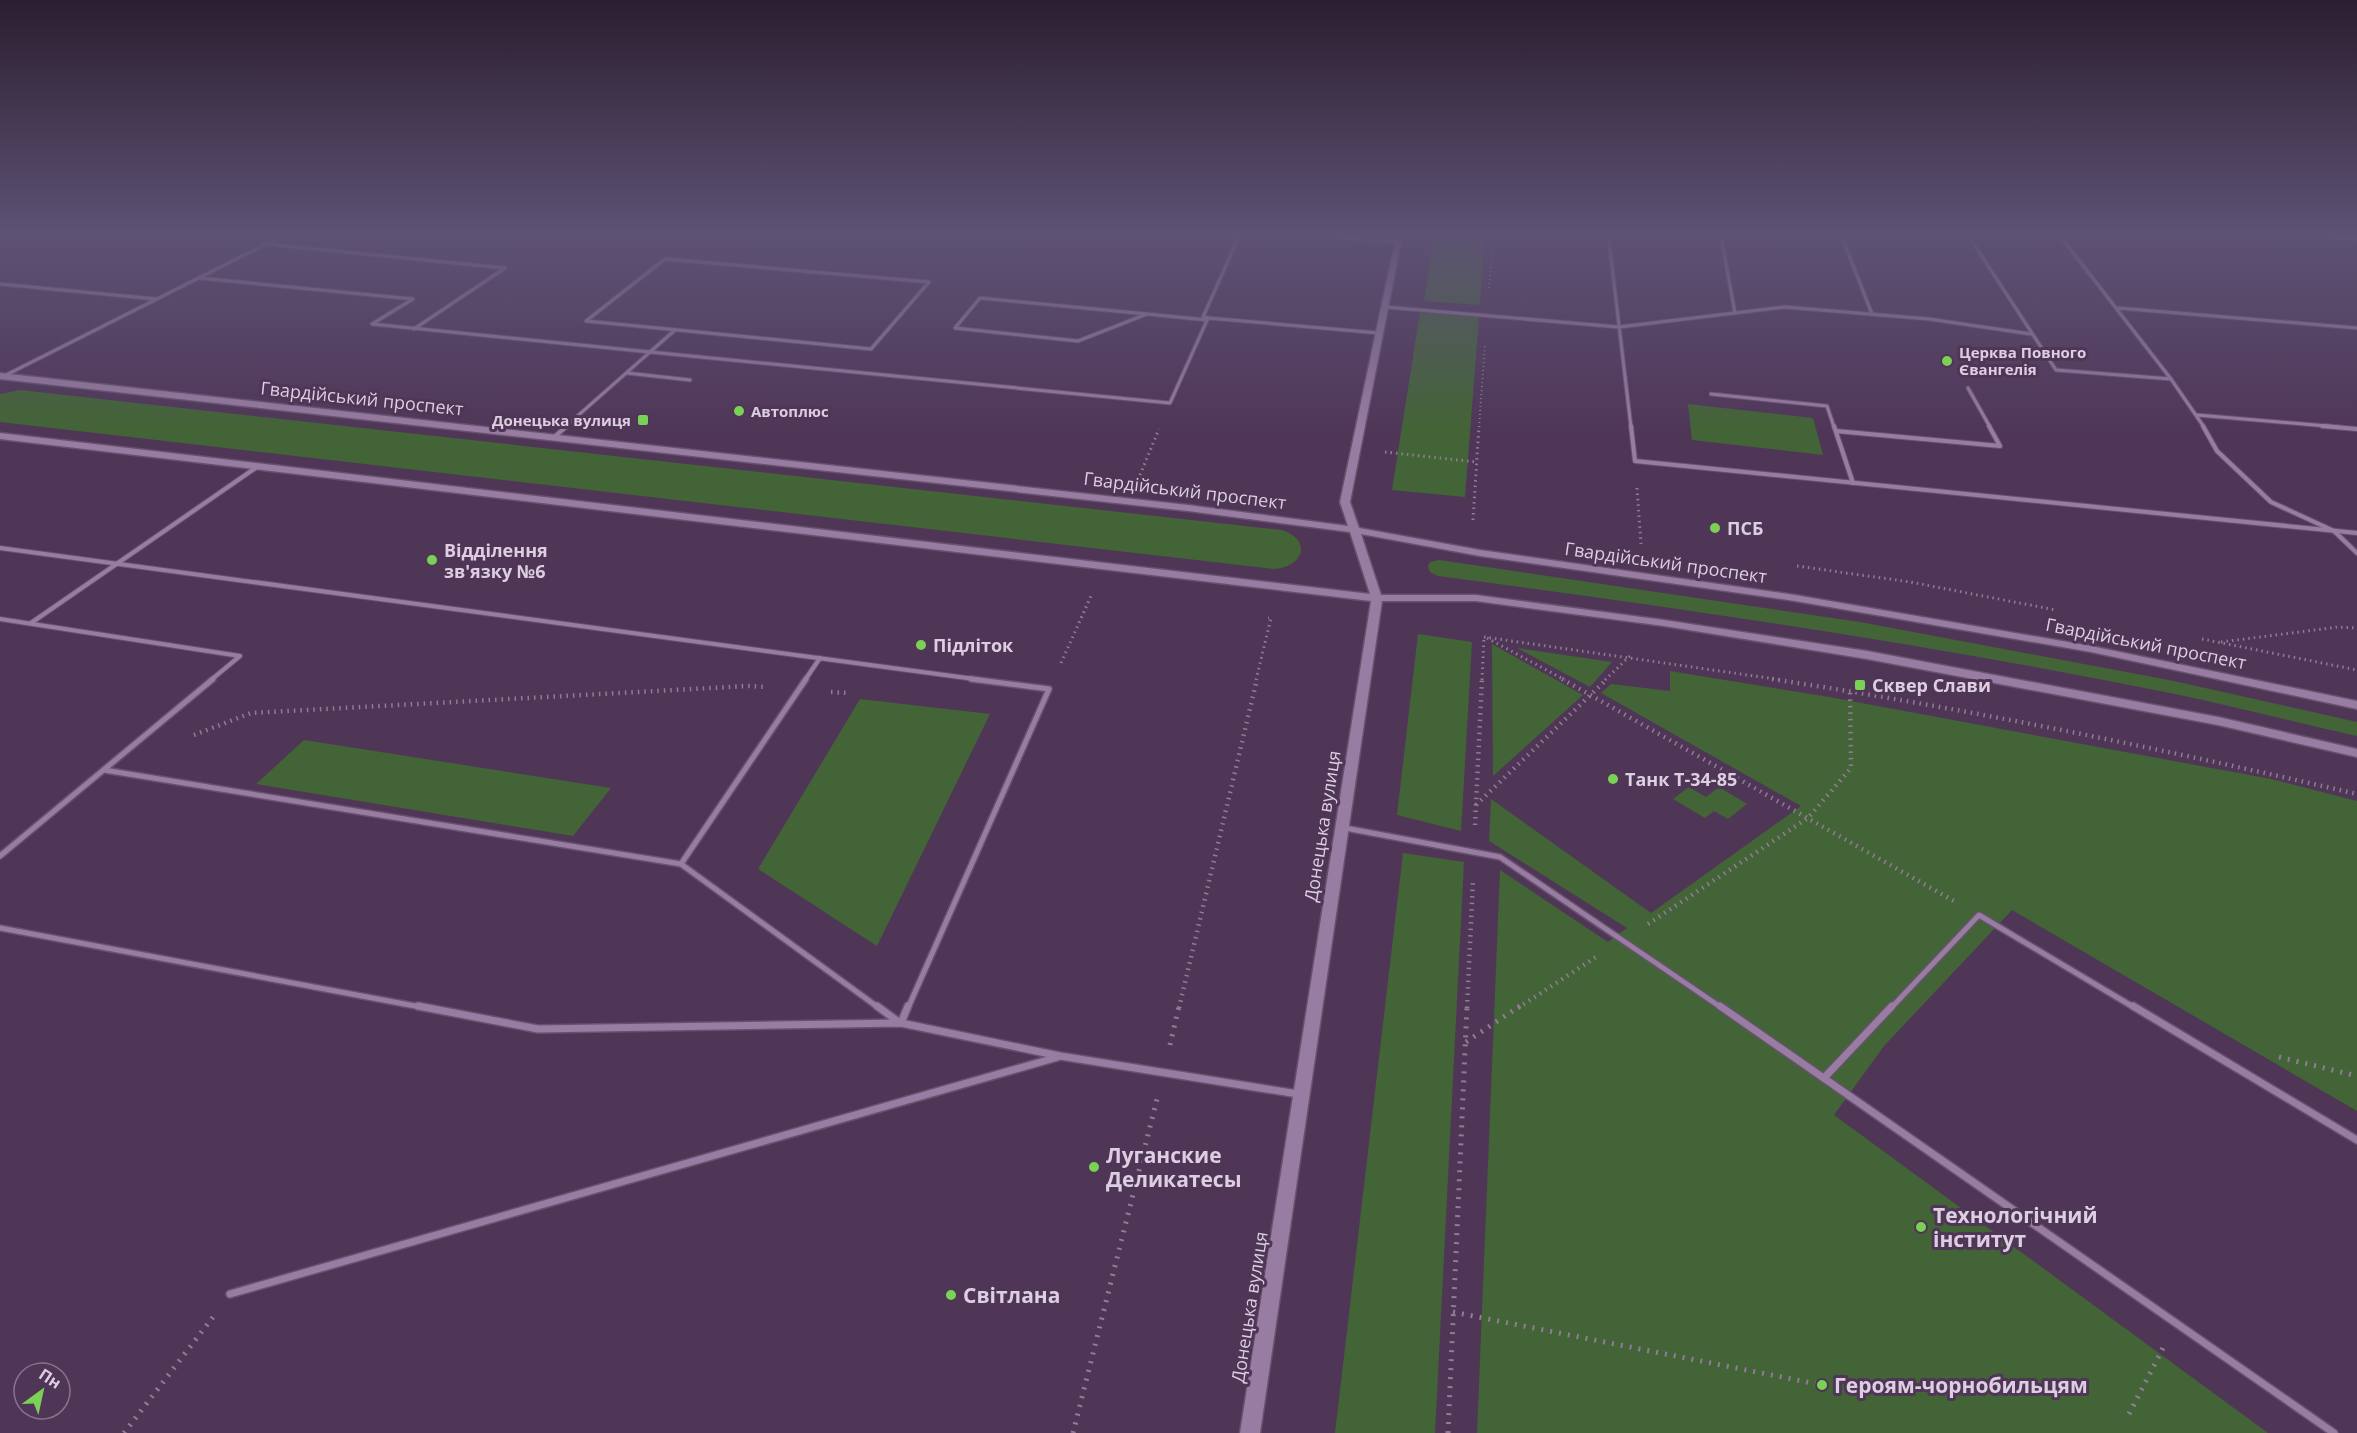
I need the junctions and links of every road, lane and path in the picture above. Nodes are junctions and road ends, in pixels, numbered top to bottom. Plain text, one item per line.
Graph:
1 (156, 299) edge
2 (412, 299) edge
3 (459, 299) edge
4 (615, 299) edge
5 (914, 299) edge
6 (979, 299) edge
7 (989, 299) edge
8 (1211, 299) edge
9 (1387, 299) edge
10 (1488, 299) edge
11 (1616, 299) edge
12 (1732, 299) edge
13 (1866, 299) edge
14 (2009, 299) edge
15 (2111, 299) edge
16 (1385, 307) junction
17 (2118, 308) junction
18 (1735, 313) junction
19 (1147, 314) junction
20 (1872, 314) junction
21 (1487, 315) junction
22 (1207, 319) junction
23 (1619, 327) junction
24 (2357, 328) edge
25 (414, 329) junction
26 (675, 330) junction
27 (1379, 333) junction
28 (2031, 334) junction
29 (650, 352) junction
30 (627, 373) junction
31 (1, 377) edge
32 (2171, 379) junction
33 (690, 380) dead end
34 (1968, 388) dead end
35 (1711, 394) dead end
36 (1170, 404) junction
37 (2197, 415) junction
38 (2357, 429) edge
39 (1836, 431) junction
40 (0, 436) edge
41 (553, 438) junction
42 (1355, 449) junction
43 (1635, 461) junction
44 (1477, 462) junction
45 (257, 467) junction
46 (1140, 477) dead end
47 (1853, 483) junction
48 (1473, 520) dead end
49 (1355, 530) junction
50 (2334, 531) junction
51 (2357, 533) edge
52 (1641, 544) dead end
53 (0, 548) edge
54 (2357, 553) edge
55 (117, 564) junction
56 (1091, 596) dead end
57 (1377, 598) junction
58 (1271, 618) dead end
59 (0, 619) edge
60 (31, 623) junction
61 (2357, 628) edge
62 (1484, 637) junction
63 (2217, 642) dead end
64 (1630, 656) junction
65 (820, 658) junction
66 (1049, 689) junction
67 (799, 690) junction
68 (1850, 691) junction
69 (858, 694) dead end
70 (1592, 695) junction
71 (2357, 705) edge
72 (188, 737) dead end
73 (2357, 753) edge
74 (104, 770) junction
75 (2357, 794) edge
76 (1476, 805) junction
77 (1808, 818) junction
78 (1342, 828) junction
79 (1474, 852) junction
80 (0, 856) edge
81 (681, 864) junction
82 (1979, 915) junction
83 (0, 928) edge
84 (1624, 939) junction
85 (901, 1023) junction
86 (1466, 1042) junction
87 (1060, 1056) junction
88 (1164, 1071) junction
89 (1824, 1078) junction
90 (1301, 1095) junction
91 (2357, 1140) edge
92 (230, 1294) joint
93 (1453, 1312) junction
94 (2176, 1323) junction
95 (1822, 1385) dead end
96 (2129, 1414) dead end
97 (124, 1433) edge
98 (1073, 1433) edge
99 (1250, 1433) edge
100 (1448, 1433) edge
101 (2334, 1433) edge

1 - 31 lane
2 - 25 lane
3 - 25 lane
4 - 26 lane
5 - 26 lane
6 - 19 lane
7 - 19 lane
8 - 22 lane
9 - 16 main road, Донецька вулиця
10 - 21 path
11 - 23 lane
12 - 18 lane
13 - 20 lane
14 - 28 lane
15 - 17 lane
16 - 21 lane
16 - 27 main road, Донецька вулиця
17 - 24 lane
17 - 32 lane
18 - 20 lane
18 - 23 lane
19 - 22 lane
20 - 28 lane
21 - 23 lane
21 - 44 path
22 - 27 lane
22 - 36 lane
23 - 43 lane
25 - 29 lane
26 - 29 lane
27 - 42 main road, Донецька вулиця
28 - 32 lane
29 - 30 lane
29 - 36 lane
30 - 33 lane
30 - 41 lane
31 - 41 main road, Гвардійський проспект
32 - 37 lane
34 - 39 lane
35 - 39 lane
36 - 46 path
37 - 38 lane
37 - 50 lane
39 - 47 lane
40 - 45 main road
41 - 49 main road, Гвардійський проспект
42 - 44 path
42 - 49 main road, Донецька вулиця
43 - 47 lane
43 - 52 path
44 - 48 path
45 - 55 lane
45 - 57 main road
47 - 50 lane
49 - 57 main road, Донецька вулиця
49 - 71 main road, Гвардійський проспект
50 - 51 lane
50 - 54 lane
53 - 55 lane
55 - 60 lane
55 - 65 lane
56 - 66 path
57 - 73 main road
57 - 78 main road, Донецька вулиця
58 - 88 path
59 - 60 lane
60 - 74 lane
61 - 63 path
62 - 64 path
62 - 70 path
62 - 76 path
64 - 68 path
64 - 70 path
65 - 66 lane
65 - 67 lane
66 - 85 lane
67 - 69 path
67 - 72 path
67 - 81 lane
68 - 75 path
68 - 77 path
70 - 76 path
70 - 77 path
74 - 80 lane
74 - 81 lane
76 - 79 path
77 - 82 path
77 - 84 path
78 - 79 lane
78 - 90 main road, Донецька вулиця
79 - 84 lane
79 - 86 path
81 - 85 lane
82 - 89 lane
82 - 91 lane
83 - 85 lane
84 - 86 path
84 - 89 lane
85 - 87 lane
86 - 93 path
87 - 88 lane
87 - 92 lane
88 - 90 lane
88 - 98 path
89 - 94 lane
90 - 99 main road, Донецька вулиця
92 - 97 path
93 - 95 path
93 - 100 path
94 - 96 path
94 - 101 lane

